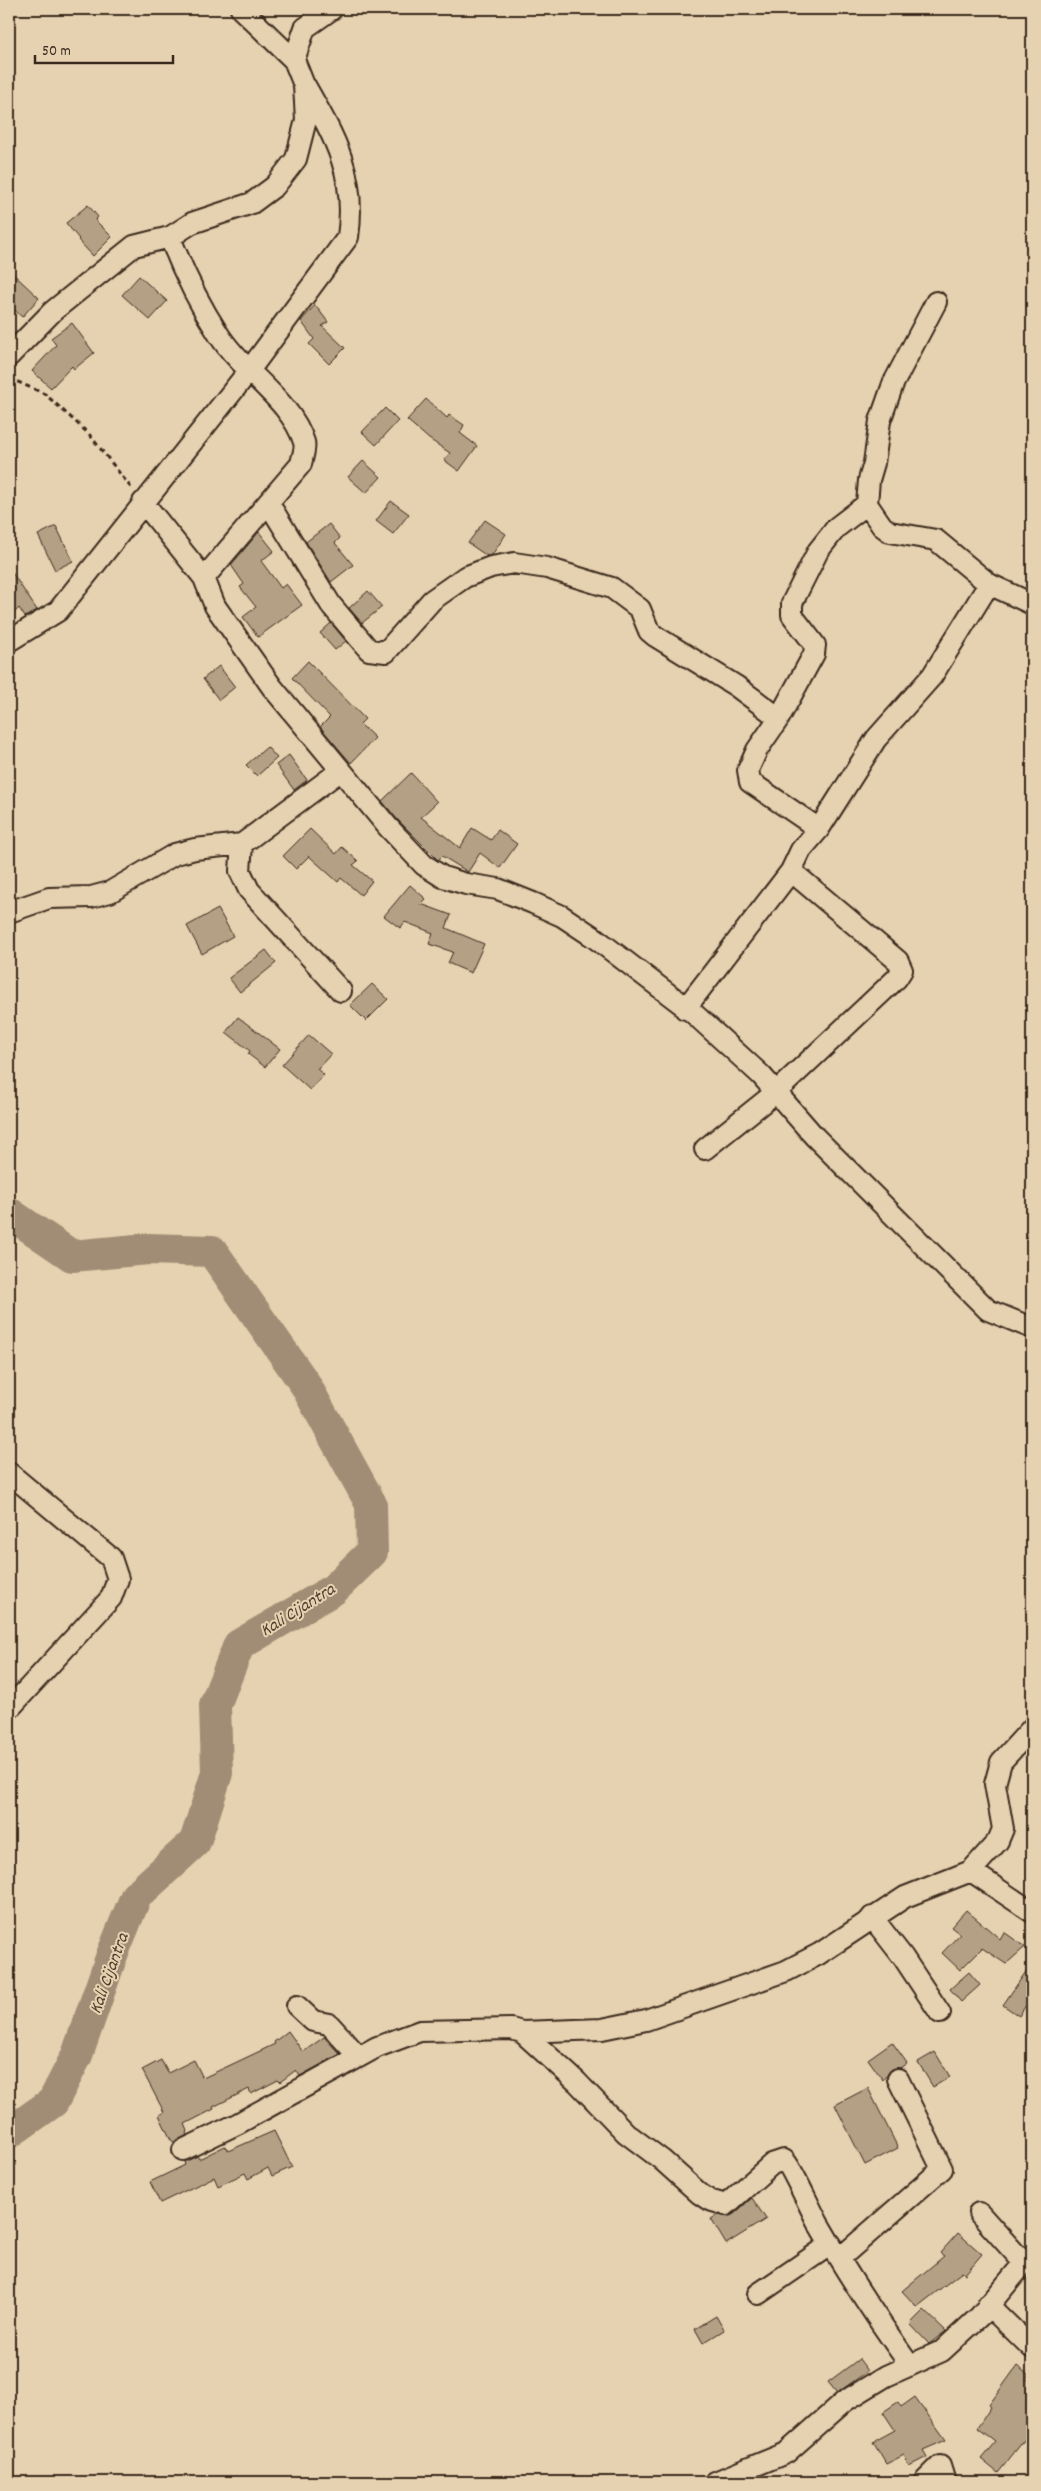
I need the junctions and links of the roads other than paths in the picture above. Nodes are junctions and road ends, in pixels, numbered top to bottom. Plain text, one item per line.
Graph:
1 (242, 9) edge
2 (332, 9) edge
3 (294, 60) junction
4 (304, 85) junction
5 (170, 237) junction
6 (936, 302) dead end
7 (9, 356) edge
8 (248, 372) junction
9 (143, 502) junction
10 (269, 504) junction
11 (868, 504) junction
12 (204, 578) junction
13 (989, 584) junction
14 (1032, 604) edge
15 (9, 641) edge
16 (779, 718) junction
17 (340, 771) junction
18 (819, 829) junction
19 (242, 844) junction
20 (791, 871) junction
21 (9, 912) edge
22 (340, 991) dead end
23 (685, 1008) junction
24 (775, 1093) junction
25 (705, 1149) dead end
26 (1032, 1328) edge
27 (9, 1473) edge
28 (9, 1709) edge
29 (1032, 1728) edge
30 (971, 1871) junction
31 (1032, 1912) edge
32 (872, 1918) junction
33 (297, 2006) dead end
34 (940, 2012) dead end
35 (522, 2032) junction
36 (359, 2057) junction
37 (898, 2079) dead end
38 (183, 2150) dead end
39 (979, 2212) dead end
40 (836, 2251) junction
41 (1028, 2260) edge
42 (758, 2294) dead end
43 (988, 2304) junction
44 (1032, 2348) edge
45 (910, 2365) junction
46 (715, 2482) edge
47 (924, 2482) edge
48 (945, 2482) edge

1 - 3 street
2 - 3 street
3 - 4 street
4 - 5 street
4 - 8 street
5 - 7 street
5 - 8 street
6 - 11 street
8 - 9 street
8 - 10 street
9 - 12 street
9 - 15 street
10 - 12 street
10 - 16 street
11 - 13 street
11 - 16 street
12 - 17 street
13 - 14 street
13 - 18 street
16 - 18 street
17 - 19 street
17 - 23 street
18 - 20 street
19 - 21 street
19 - 22 street
20 - 23 street
20 - 24 street
23 - 24 street
24 - 25 street
24 - 26 street
27 - 28 street
29 - 30 street
30 - 31 street
30 - 32 street
32 - 34 street
32 - 35 street
33 - 36 street
35 - 36 street
35 - 40 street
36 - 38 street
37 - 40 street
39 - 41 street
40 - 42 street
40 - 45 street
41 - 43 street
43 - 44 street
43 - 45 street
45 - 46 street
47 - 48 street

